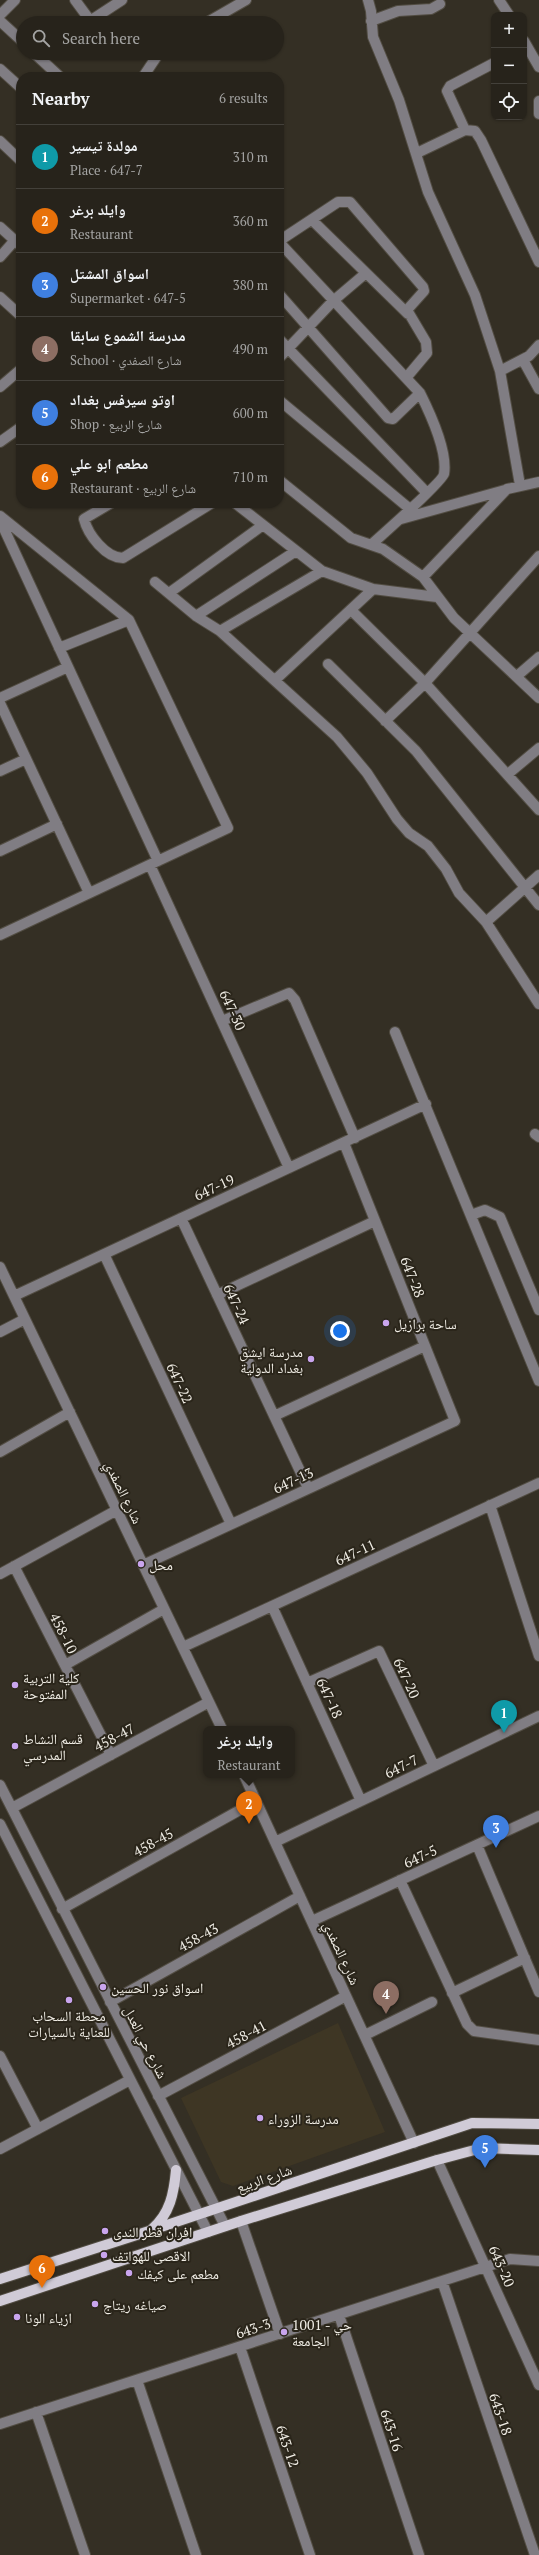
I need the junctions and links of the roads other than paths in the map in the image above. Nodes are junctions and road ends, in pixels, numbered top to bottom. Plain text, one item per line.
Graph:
1 (15, 0) edge
2 (75, 0) edge
3 (122, 0) edge
4 (246, 0) edge
5 (368, 0) edge
6 (499, 0) edge
7 (440, 4) dead end
8 (507, 12) edge
9 (0, 15) edge
10 (87, 16) edge
11 (98, 16) edge
12 (218, 16) edge
13 (371, 20) junction
14 (0, 21) edge
15 (16, 36) edge
16 (527, 48) edge
17 (42, 60) edge
18 (154, 60) edge
19 (491, 64) edge
20 (539, 67) edge
21 (0, 69) edge
22 (55, 72) edge
23 (146, 72) edge
24 (16, 83) edge
25 (539, 101) edge
26 (539, 114) edge
27 (465, 130) junction
28 (0, 141) edge
29 (417, 153) junction
30 (16, 156) edge
31 (312, 220) junction
32 (0, 227) edge
33 (284, 238) edge
34 (16, 241) edge
35 (16, 245) edge
36 (284, 247) edge
37 (0, 257) edge
38 (539, 262) edge
39 (366, 273) junction
40 (284, 300) edge
41 (333, 301) junction
42 (2, 302) edge
43 (16, 312) edge
44 (408, 314) junction
45 (308, 326) junction
46 (284, 345) edge
47 (539, 345) edge
48 (287, 348) junction
49 (284, 352) edge
50 (523, 360) junction
51 (500, 371) junction
52 (16, 373) edge
53 (406, 378) junction
54 (0, 387) edge
55 (539, 389) edge
56 (420, 393) junction
57 (284, 404) edge
58 (16, 431) edge
59 (0, 442) edge
60 (539, 482) edge
61 (284, 484) edge
62 (520, 485) junction
63 (507, 489) junction
64 (426, 492) junction
65 (103, 508) edge
66 (204, 508) edge
67 (241, 508) edge
68 (410, 509) junction
69 (0, 516) edge
70 (401, 519) junction
71 (0, 520) edge
72 (263, 526) junction
73 (372, 544) junction
74 (296, 551) junction
75 (539, 556) edge
76 (322, 571) junction
77 (423, 577) junction
78 (155, 582) dead end
79 (373, 589) junction
80 (169, 593) junction
81 (437, 597) junction
82 (351, 610) junction
83 (196, 616) junction
84 (129, 620) junction
85 (220, 632) junction
86 (470, 634) junction
87 (59, 648) junction
88 (538, 659) edge
89 (328, 664) dead end
90 (68, 667) junction
91 (517, 676) junction
92 (275, 680) junction
93 (425, 683) junction
94 (0, 698) edge
95 (539, 698) edge
96 (0, 703) edge
97 (385, 721) junction
98 (539, 748) edge
99 (26, 758) junction
100 (0, 771) edge
101 (508, 774) junction
102 (539, 810) edge
103 (57, 824) junction
104 (0, 851) edge
105 (154, 863) junction
106 (539, 874) edge
107 (525, 887) junction
108 (89, 893) junction
109 (539, 905) edge
110 (486, 922) junction
111 (0, 935) edge
112 (539, 1004) edge
113 (222, 1021) junction
114 (395, 1032) dead end
115 (426, 1104) junction
116 (355, 1138) junction
117 (344, 1143) junction
118 (289, 1168) junction
119 (471, 1215) junction
120 (181, 1218) junction
121 (375, 1221) junction
122 (104, 1254) junction
123 (0, 1266) edge
124 (217, 1295) junction
125 (14, 1296) junction
126 (539, 1310) edge
127 (25, 1319) junction
128 (0, 1332) edge
129 (425, 1346) junction
130 (539, 1381) edge
131 (70, 1412) junction
132 (274, 1416) junction
133 (455, 1421) joint
134 (0, 1452) edge
135 (539, 1483) edge
136 (308, 1488) junction
137 (490, 1505) junction
138 (117, 1510) junction
139 (232, 1524) junction
140 (143, 1564) junction
141 (14, 1566) junction
142 (0, 1574) edge
143 (272, 1606) junction
144 (164, 1609) junction
145 (183, 1648) junction
146 (539, 1656) edge
147 (65, 1665) junction
148 (308, 1683) junction
149 (209, 1702) junction
150 (539, 1716) edge
151 (221, 1726) edge
152 (111, 1755) junction
153 (434, 1766) junction
154 (245, 1778) edge
155 (0, 1785) edge
156 (256, 1801) junction
157 (361, 1801) junction
158 (12, 1808) junction
159 (539, 1816) edge
160 (0, 1824) edge
161 (275, 1842) junction
162 (477, 1844) junction
163 (400, 1880) junction
164 (300, 1896) junction
165 (62, 1908) junction
166 (312, 1921) junction
167 (82, 1948) junction
168 (67, 1956) junction
169 (525, 1958) junction
170 (539, 1992) edge
171 (452, 1993) junction
172 (346, 1996) junction
173 (110, 2002) junction
174 (432, 2002) dead end
175 (365, 2035) junction
176 (539, 2040) edge
177 (0, 2056) edge
178 (130, 2080) junction
179 (153, 2086) junction
180 (138, 2094) junction
181 (158, 2096) junction
182 (539, 2124) edge
183 (38, 2129) junction
184 (414, 2143) junction
185 (0, 2149) edge
186 (539, 2150) edge
187 (437, 2160) junction
188 (176, 2170) junction
189 (216, 2209) junction
190 (199, 2215) junction
191 (241, 2221) junction
192 (225, 2226) junction
193 (149, 2231) junction
194 (208, 2232) junction
195 (539, 2261) edge
196 (487, 2267) junction
197 (0, 2279) edge
198 (442, 2282) junction
199 (0, 2301) edge
200 (339, 2315) junction
201 (280, 2334) junction
202 (240, 2346) junction
203 (137, 2380) junction
204 (539, 2385) edge
205 (36, 2412) junction
206 (0, 2424) edge
207 (85, 2555) edge
208 (196, 2555) edge
209 (310, 2555) edge
210 (419, 2555) edge
211 (535, 2555) edge

1 - 9 street
2 - 10 street
3 - 11 street
4 - 12 street
5 - 13 street
6 - 8 street
7 - 13 street
13 - 29 street
14 - 15 street
16 - 20 street
17 - 22 street
18 - 23 street
19 - 27 street
21 - 24 street
25 - 26 street
27 - 29 street
27 - 38 street
28 - 30 street
29 - 51 street
31 - 33 street
31 - 39 street
31 - 44 street
32 - 34 street
35 - 37 street
36 - 41 street
39 - 41 street
39 - 44 street
40 - 45 street
41 - 45 street
41 - 53 street
42 - 43 street
44 - 53 street
45 - 48 street
45 - 56 street
46 - 48 street
47 - 50 street
48 - 49 street
48 - 64 street
50 - 51 street
50 - 55 street
51 - 62 street
52 - 54 street
53 - 56 street
56 - 64 street
57 - 68 street
58 - 59 street
60 - 62 street
61 - 73 street
62 - 63 street
63 - 70 street
63 - 77 street
64 - 68 street
65 - 66 street
67 - 72 street
68 - 70 street
69 - 84 street
70 - 73 street
71 - 87 street, 647-30
72 - 74 street
72 - 80 street
73 - 77 street
74 - 76 street
74 - 83 street
75 - 86 street
76 - 79 street
76 - 85 street
77 - 81 street
78 - 80 street
79 - 81 street
79 - 82 street
80 - 83 street
81 - 86 street
82 - 92 street
82 - 93 street
83 - 85 street
84 - 87 street
84 - 105 street
85 - 92 street
86 - 91 street
86 - 93 street
87 - 90 street, 647-30
88 - 91 street
89 - 97 street
90 - 94 street
90 - 105 street, 647-30
91 - 95 street
92 - 110 street
93 - 97 street
93 - 101 street
96 - 99 street
97 - 107 street
98 - 101 street
99 - 100 street
99 - 103 street
101 - 102 street
103 - 104 street
103 - 108 street
105 - 108 street
105 - 113 street, 647-30
106 - 107 street
107 - 109 street
107 - 110 street
108 - 111 street
110 - 112 street
113 - 116 street
113 - 118 street, 647-30
114 - 115 street
115 - 116 street, 647-19
115 - 119 street
116 - 117 street, 647-19
117 - 118 street, 647-19
117 - 121 street, 647-28
118 - 120 street, 647-19
119 - 126 street
119 - 130 street
120 - 122 street, 647-19
120 - 124 street, 647-24
121 - 124 street
121 - 129 street, 647-28
122 - 125 street, 647-19
122 - 139 street, 647-22
123 - 125 street, شارع الصفدي
124 - 132 street, 647-24
125 - 127 street, شارع الصفدي
127 - 128 street
127 - 131 street, شارع الصفدي
129 - 132 street
129 - 133 street, 647-28
131 - 134 street
131 - 138 street, شارع الصفدي
132 - 136 street, 647-24
133 - 136 street, 647-13
135 - 137 street, 647-11
136 - 139 street, 647-13
137 - 143 street, 647-11
137 - 146 street
138 - 140 street, شارع الصفدي
138 - 141 street
139 - 140 street, 647-13
140 - 144 street, شارع الصفدي
141 - 142 street
141 - 147 street, 458-10
143 - 145 street, 647-11
143 - 148 street, 647-18
144 - 145 street, شارع الصفدي
144 - 147 street
145 - 149 street, شارع الصفدي
147 - 152 street, 458-10
148 - 153 street, 647-20
148 - 157 street, 647-18
149 - 151 street, شارع الصفدي
149 - 152 street, 458-47
150 - 153 street, 647-7
152 - 158 street, 458-47
153 - 157 street, 647-7
154 - 156 street, شارع الصفدي
155 - 158 street, شارع حي العدل
156 - 161 street, شارع الصفدي
156 - 165 street, 458-45
157 - 161 street, 647-7
158 - 165 street, شارع حي العدل
159 - 162 street, 647-5
160 - 168 street
161 - 164 street, شارع الصفدي
162 - 163 street, 647-5
162 - 169 street
163 - 166 street, 647-5
163 - 171 street
164 - 166 street, شارع الصفدي
164 - 173 street, 458-43
165 - 167 street, شارع حي العدل
166 - 172 street, شارع الصفدي
167 - 168 street
167 - 173 street, شارع حي العدل
168 - 178 street
169 - 170 street
169 - 171 street
171 - 176 street
172 - 175 street, شارع الصفدي
172 - 181 street, 458-41
173 - 179 street, شارع حي العدل
174 - 175 street
175 - 184 street, شارع الصفدي
177 - 183 street
178 - 180 street
178 - 183 street
179 - 180 street
179 - 181 street, شارع حي العدل
180 - 188 street
181 - 189 street, شارع حي العدل
182 - 184 main road, شارع الربيع
183 - 185 street
184 - 189 main road, شارع الربيع
186 - 187 main road
187 - 191 main road
187 - 196 street, 643-20
188 - 190 street
188 - 193 main road
189 - 190 main road, شارع الربيع
189 - 192 street, شارع حي العدل
190 - 193 main road, شارع الربيع
190 - 194 street
191 - 192 main road
191 - 201 street
192 - 194 main road
193 - 197 main road, شارع الربيع
194 - 199 main road
195 - 196 street, 643-3
196 - 198 street, 643-3
196 - 204 street, 643-20
198 - 200 street, 643-3
198 - 211 street, 643-18
200 - 201 street, 643-3
200 - 210 street, 643-16
201 - 202 street, 643-3
202 - 203 street, 643-3
202 - 209 street, 643-12
203 - 205 street, 643-3
203 - 208 street
205 - 206 street, 643-3
205 - 207 street

